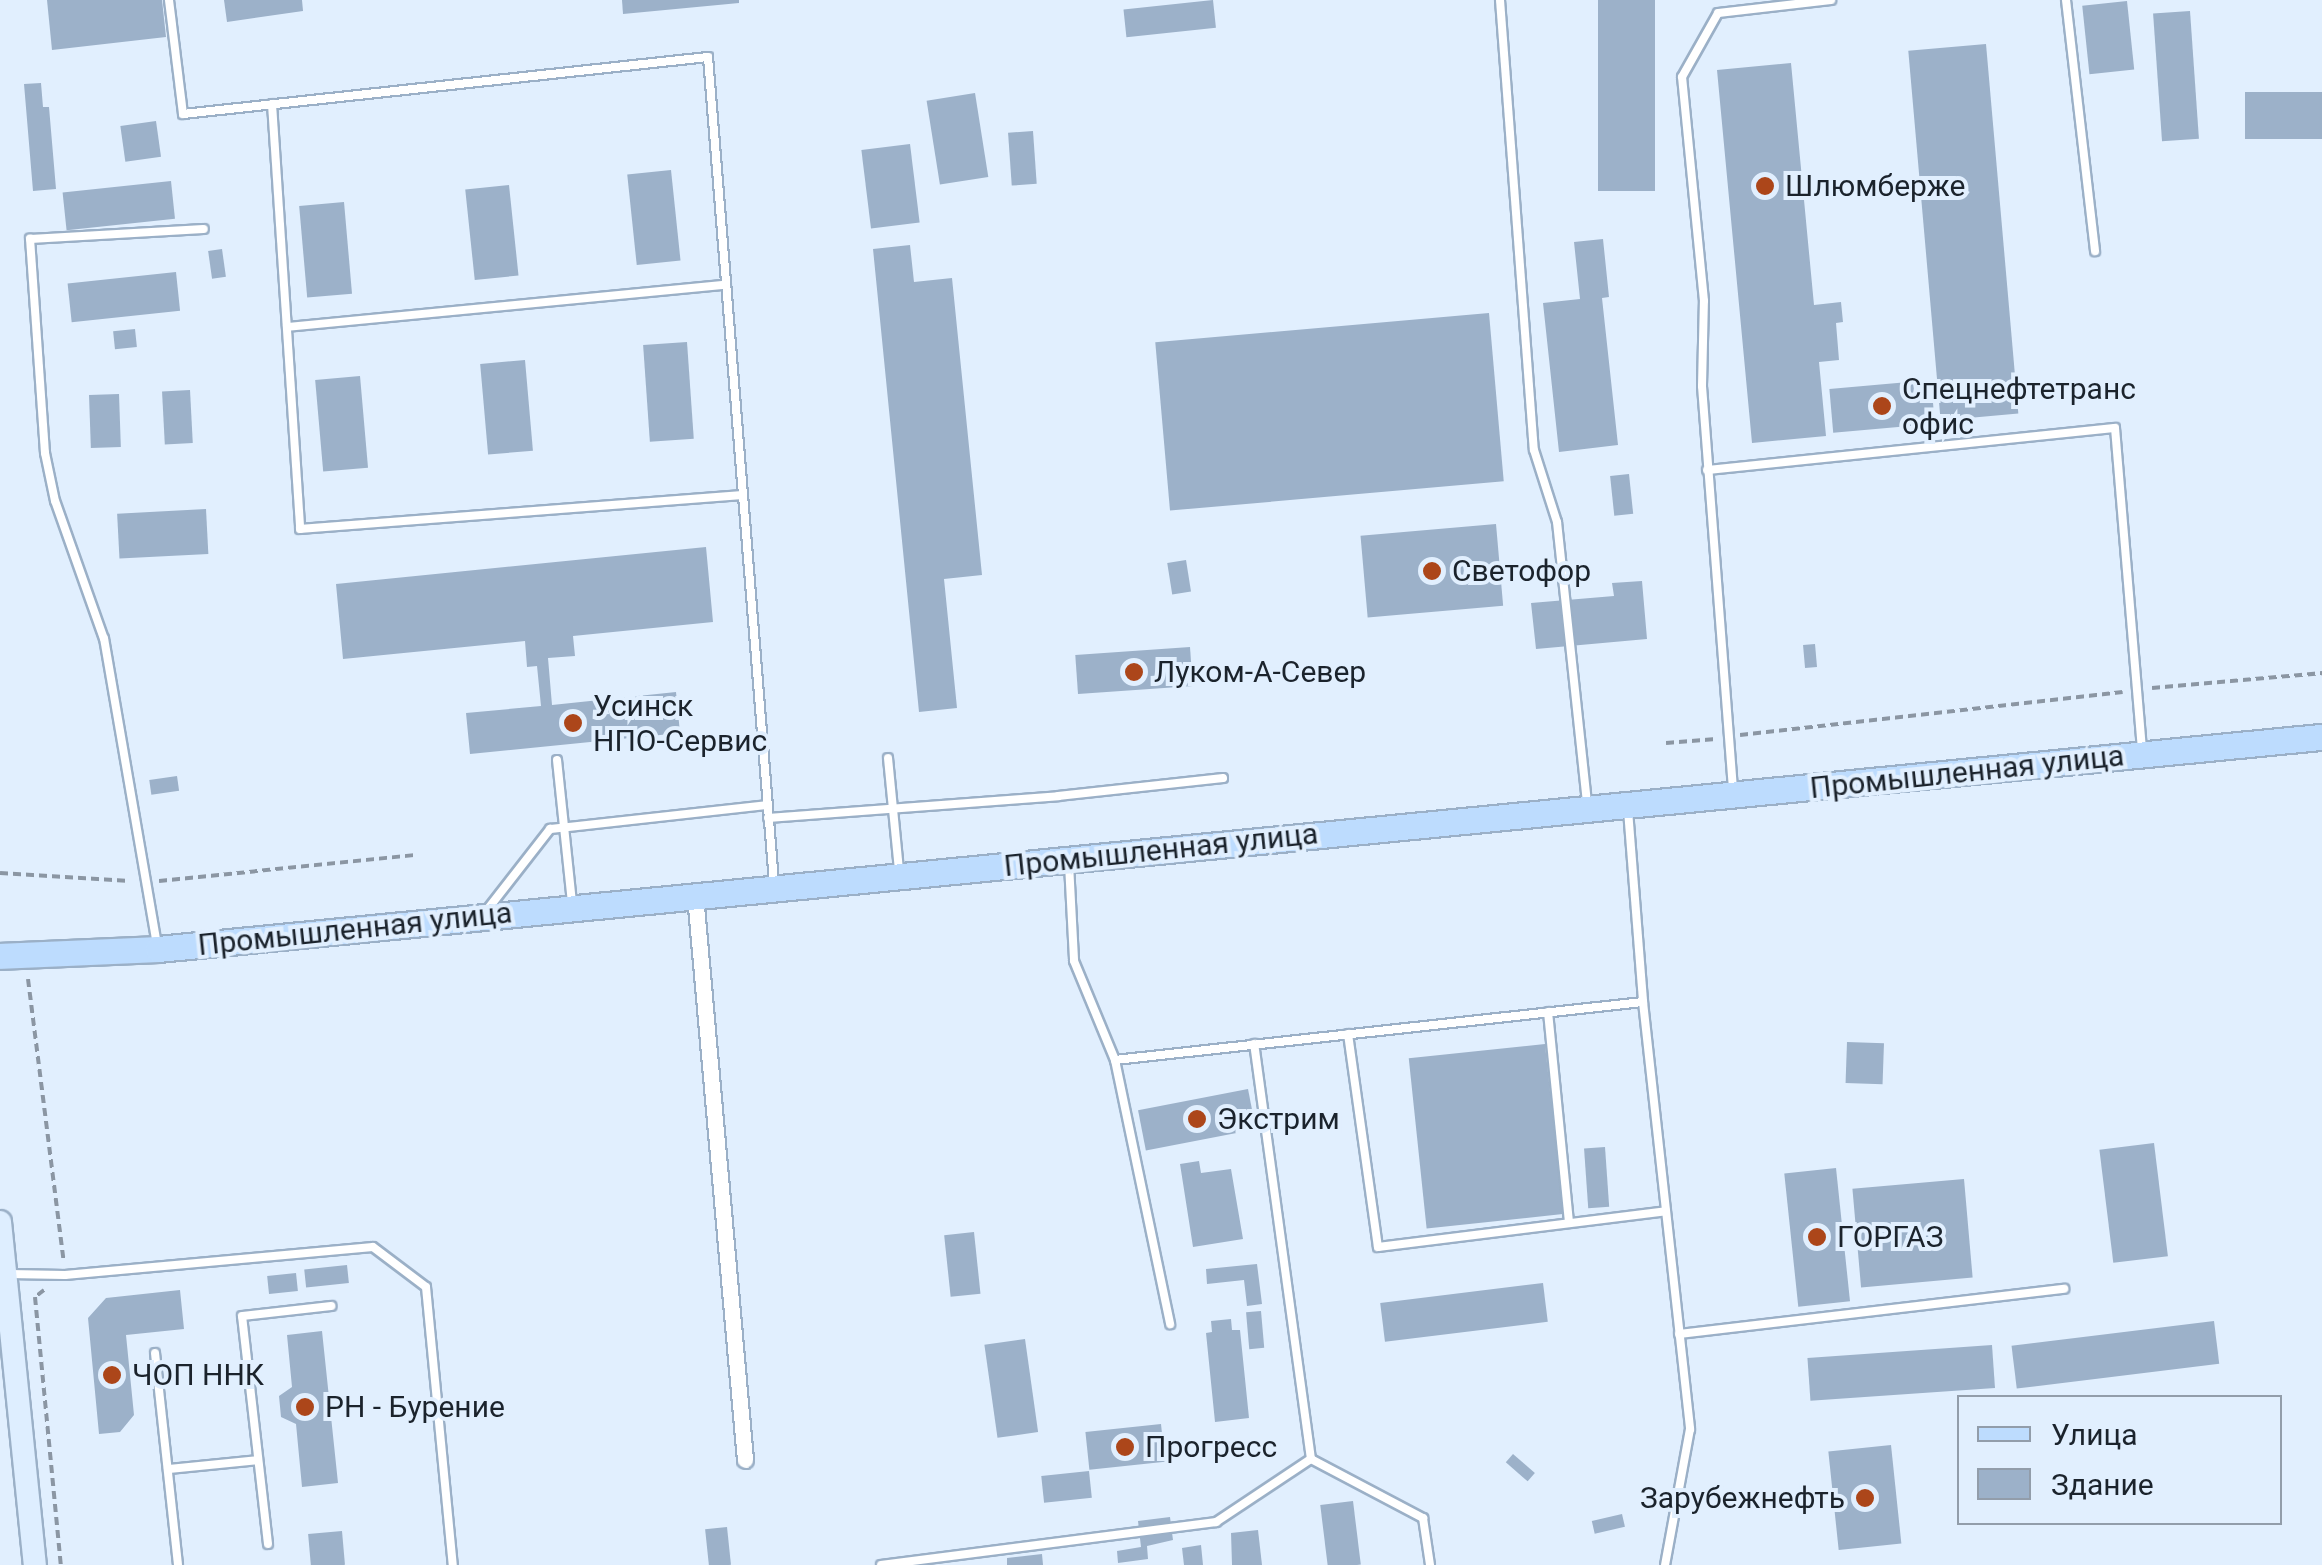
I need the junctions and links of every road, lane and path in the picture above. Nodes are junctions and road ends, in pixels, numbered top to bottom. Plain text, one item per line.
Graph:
1 (169, 0) edge
2 (1500, 0) edge
3 (1730, 0) edge
4 (1831, 0) edge
5 (2066, 0) edge
6 (1732, 11) junction
7 (272, 104) junction
8 (204, 228) dead end
9 (2095, 250) dead end
10 (726, 286) junction
11 (287, 326) junction
12 (1707, 470) junction
13 (742, 495) junction
14 (2322, 673) edge
15 (2136, 690) junction
16 (2322, 737) edge
17 (1728, 738) junction
18 (1666, 743) dead end
19 (2143, 755) junction
20 (888, 758) dead end
21 (557, 760) dead end
22 (1223, 778) dead end
23 (1733, 795) junction
24 (766, 805) junction
25 (1628, 805) junction
26 (893, 806) junction
27 (1588, 809) junction
28 (768, 818) junction
29 (563, 828) junction
30 (414, 855) dead end
31 (1069, 859) junction
32 (0, 873) edge
33 (900, 876) junction
34 (148, 882) junction
35 (774, 888) junction
36 (695, 896) junction
37 (572, 907) junction
38 (482, 916) junction
39 (158, 949) junction
40 (0, 956) edge
41 (1644, 1002) junction
42 (1548, 1012) junction
43 (1348, 1034) junction
44 (1254, 1044) junction
45 (1115, 1060) junction
46 (1666, 1211) junction
47 (0, 1222) edge
48 (1569, 1223) junction
49 (6, 1274) junction
50 (2064, 1289) dead end
51 (332, 1306) dead end
52 (1170, 1324) dead end
53 (1680, 1334) junction
54 (155, 1353) dead end
55 (258, 1460) junction
56 (746, 1460) dead end
57 (1311, 1460) junction
58 (168, 1470) junction
59 (268, 1544) dead end
60 (958, 1560) edge
61 (35, 1565) edge
62 (178, 1565) edge
63 (453, 1565) edge
64 (881, 1565) edge
65 (1430, 1565) edge
66 (1665, 1565) edge

1 - 7 lane
2 - 27 lane
3 - 6 lane
4 - 6 lane
5 - 9 lane
6 - 12 lane
7 - 10 lane
7 - 11 lane
8 - 34 lane
10 - 11 lane
10 - 13 lane
11 - 13 lane
12 - 15 lane
12 - 17 lane
13 - 24 lane
14 - 15 path
15 - 17 path
15 - 19 lane
16 - 19 main road, Промышленная улица
17 - 18 path
17 - 23 lane
19 - 23 main road, Промышленная улица
20 - 26 lane
21 - 29 lane
22 - 26 lane
23 - 25 main road, Промышленная улица
24 - 28 lane
24 - 29 lane
25 - 27 main road, Промышленная улица
25 - 41 lane
26 - 28 lane
26 - 33 lane
27 - 31 main road, Промышленная улица
28 - 35 lane
29 - 37 lane
29 - 38 lane
30 - 34 path
31 - 33 main road, Промышленная улица
31 - 45 lane
32 - 34 path
33 - 35 main road, Промышленная улица
34 - 39 lane
35 - 36 main road, Промышленная улица
36 - 37 main road, Промышленная улица
36 - 56 street
37 - 38 main road, Промышленная улица
38 - 39 main road, Промышленная улица
39 - 40 main road, Промышленная улица
41 - 42 lane
41 - 46 lane
42 - 43 lane
42 - 48 lane
43 - 44 lane
43 - 48 lane
44 - 45 lane
44 - 57 lane
45 - 52 lane
46 - 48 lane
46 - 53 lane
47 - 49 main road
49 - 61 main road
49 - 63 lane
50 - 53 lane
51 - 55 lane
53 - 66 lane
54 - 58 lane
55 - 58 lane
55 - 59 lane
57 - 60 lane
57 - 65 lane
58 - 62 lane
60 - 64 lane

